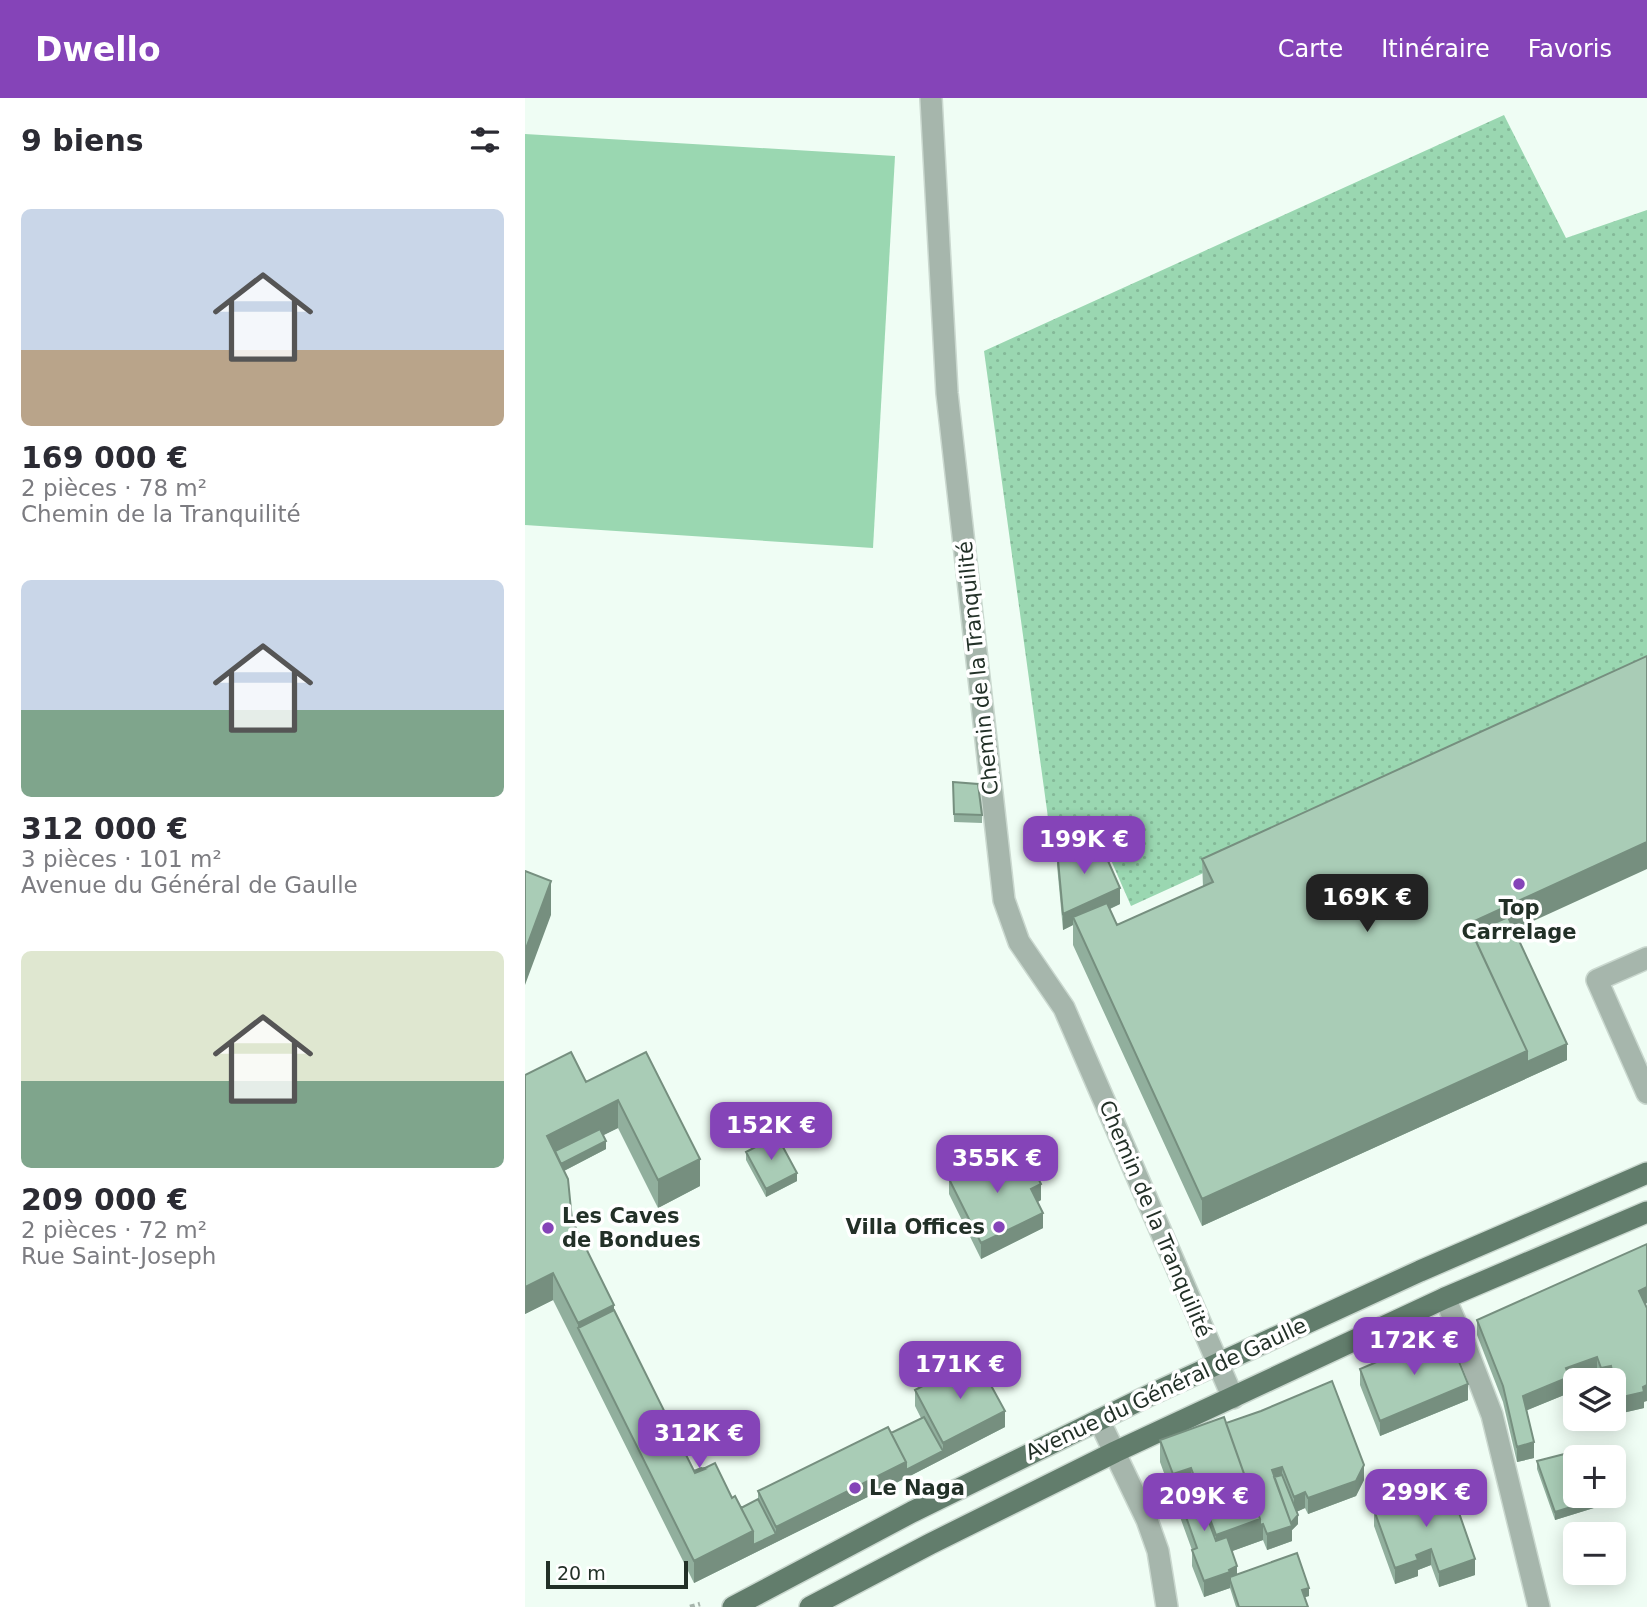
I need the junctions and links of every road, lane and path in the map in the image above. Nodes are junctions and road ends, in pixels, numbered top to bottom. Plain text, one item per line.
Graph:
1 (931, 98) edge
2 (1647, 958) edge
3 (1647, 1093) edge
4 (1647, 1173) edge
5 (1647, 1212) edge
6 (1445, 1298) junction
7 (1217, 1364) junction
8 (1233, 1398) junction
9 (1099, 1420) junction
10 (1115, 1452) junction
11 (733, 1607) edge
12 (810, 1607) edge
13 (1167, 1607) edge
14 (1539, 1607) edge

1 - 7 street, Chemin de la Tranquilité
2 - 3 street
4 - 7 main road, Avenue du Général de Gaulle
5 - 6 main road, Avenue du Général de Gaulle
6 - 8 main road, Avenue du Général de Gaulle
6 - 14 street
7 - 8 street, Chemin de la Tranquilité
7 - 9 main road, Avenue du Général de Gaulle
8 - 10 main road, Avenue du Général de Gaulle
9 - 10 street
9 - 11 main road, Avenue du Général de Gaulle
10 - 12 main road, Avenue du Général de Gaulle
10 - 13 street

